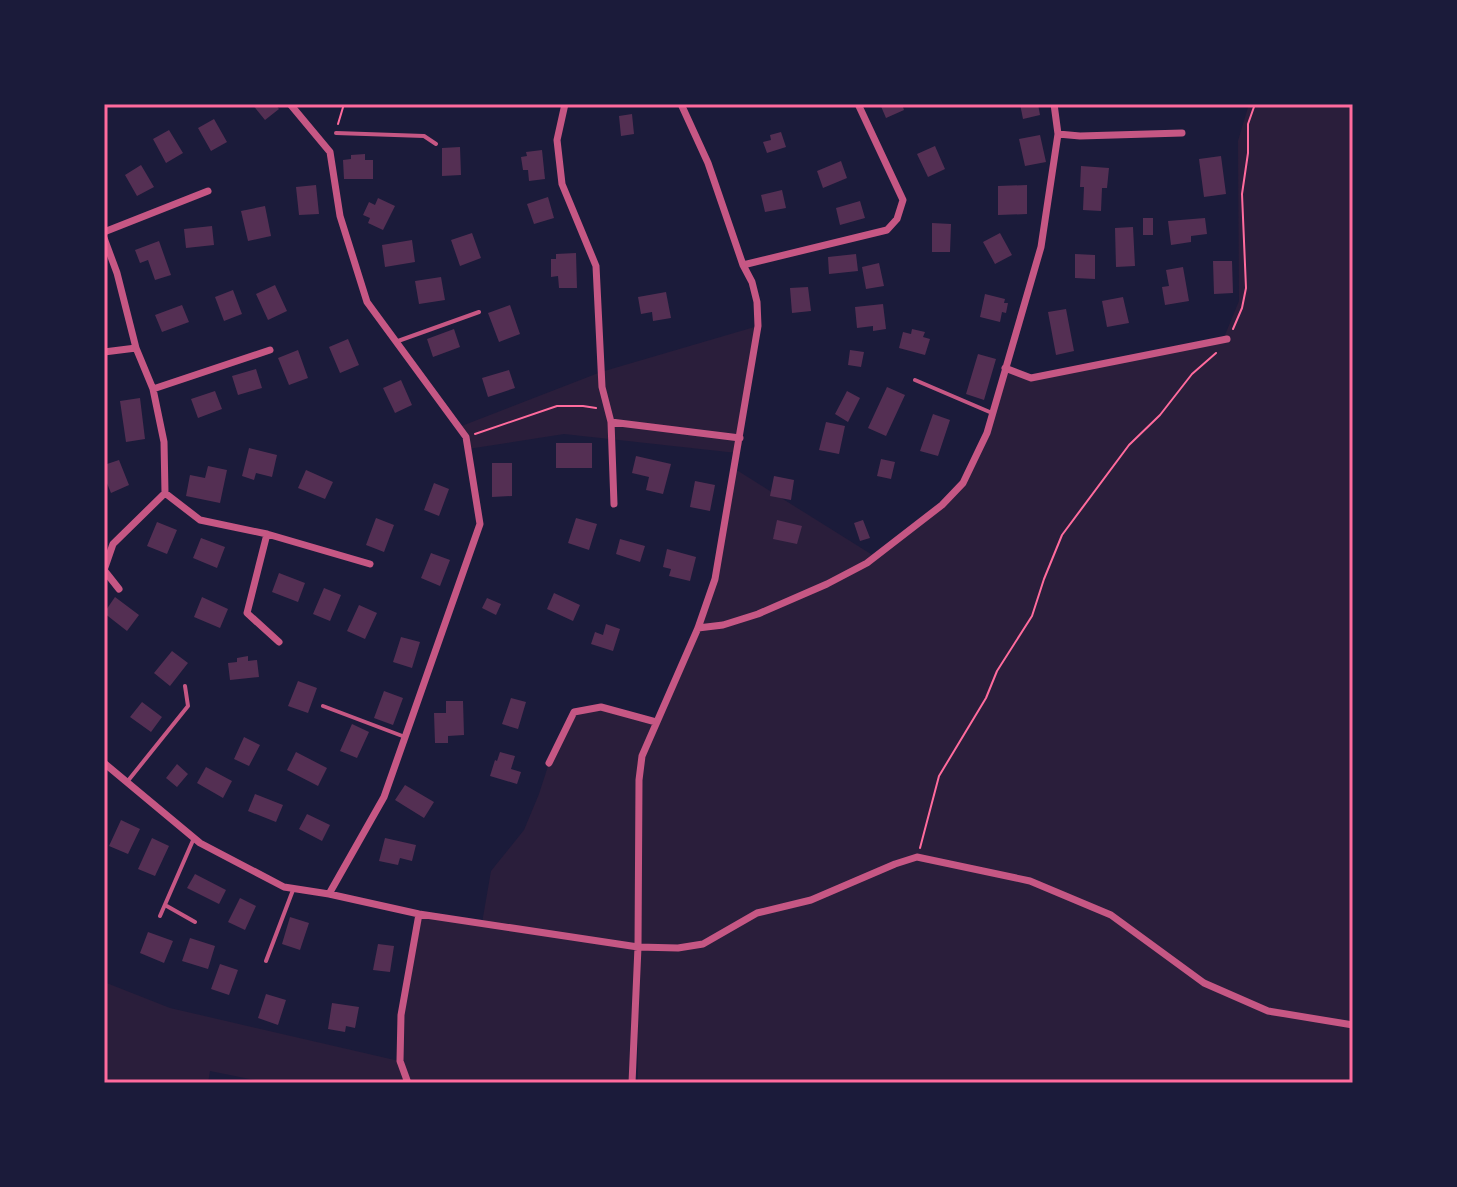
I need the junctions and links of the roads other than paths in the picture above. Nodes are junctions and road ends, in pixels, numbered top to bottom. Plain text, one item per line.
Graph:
1 (290, 104) edge
2 (565, 104) edge
3 (681, 104) edge
4 (858, 104) edge
5 (1054, 104) edge
6 (336, 133) dead end
7 (1182, 133) dead end
8 (1058, 134) junction
9 (436, 144) dead end
10 (208, 191) dead end
11 (104, 235) edge
12 (743, 265) junction
13 (479, 312) dead end
14 (1227, 339) road end
15 (397, 342) junction
16 (136, 348) junction
17 (270, 350) dead end
18 (104, 352) edge
19 (1005, 368) junction
20 (915, 380) dead end
21 (153, 389) junction
22 (992, 413) junction
23 (611, 422) junction
24 (740, 438) junction
25 (165, 493) junction
26 (614, 504) dead end
27 (267, 534) junction
28 (370, 564) dead end
29 (119, 589) dead end
30 (698, 628) junction
31 (279, 642) dead end
32 (185, 686) dead end
33 (323, 706) dead end
34 (656, 722) junction
35 (405, 737) junction
36 (104, 763) edge
37 (549, 763) dead end
38 (127, 782) junction
39 (194, 838) junction
40 (294, 888) junction
41 (329, 894) junction
42 (165, 905) junction
43 (419, 914) junction
44 (160, 916) dead end
45 (195, 922) dead end
46 (638, 947) junction
47 (266, 961) dead end
48 (1353, 1025) edge
49 (408, 1083) edge
50 (632, 1083) edge

1 - 15 street
2 - 23 street
3 - 12 street
4 - 12 street
5 - 8 street
6 - 9 lane
7 - 8 street
8 - 19 street
10 - 11 street
11 - 16 street
12 - 24 street
13 - 15 lane
14 - 19 street
15 - 35 street
16 - 18 street
16 - 21 street
17 - 21 street
19 - 22 street
20 - 22 lane
21 - 25 street
22 - 30 street
23 - 24 street
23 - 26 street
24 - 30 street
25 - 27 street
25 - 29 street
27 - 28 street
27 - 31 street
30 - 34 street
32 - 38 lane
33 - 35 lane
34 - 37 street
34 - 46 street
35 - 41 street
36 - 38 street
38 - 39 street
39 - 40 street
39 - 42 lane
40 - 41 street
40 - 47 lane
41 - 43 street
42 - 44 lane
42 - 45 lane
43 - 46 street
43 - 49 street
46 - 48 street
46 - 50 street

